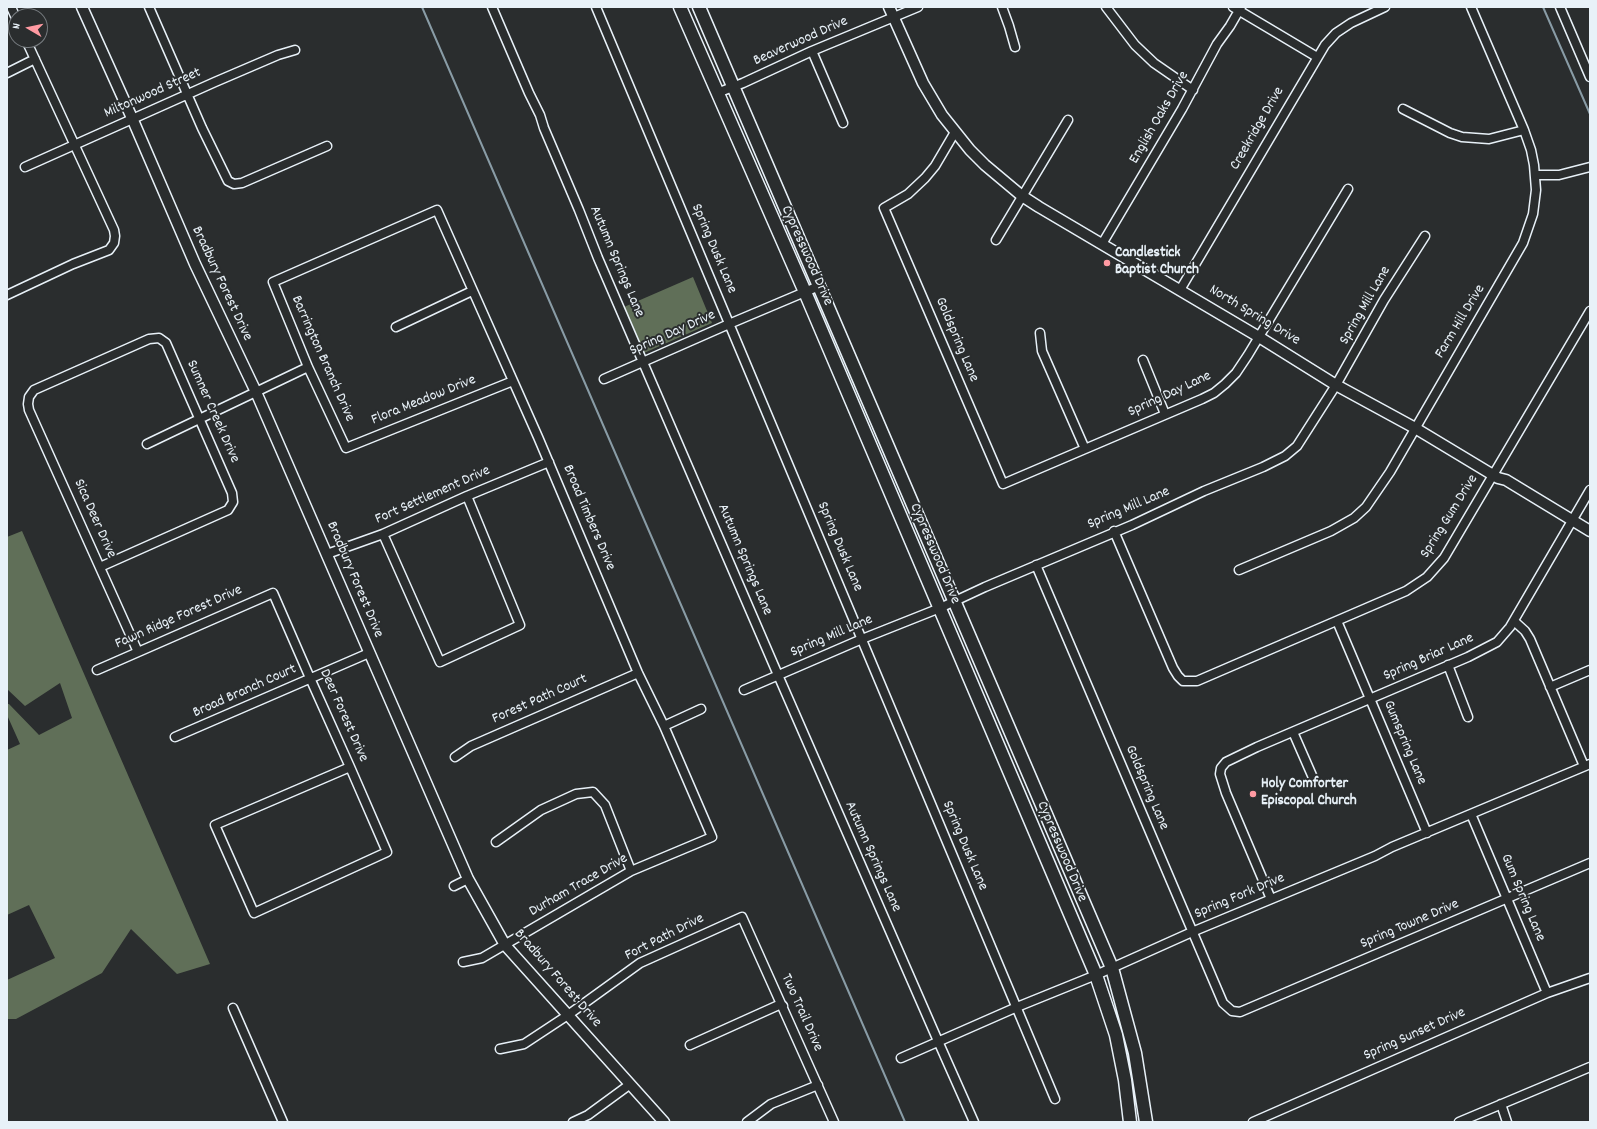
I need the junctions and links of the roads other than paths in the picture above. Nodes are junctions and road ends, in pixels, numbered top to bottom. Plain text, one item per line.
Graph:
1 (82, 7) edge
2 (492, 7) edge
3 (596, 7) edge
4 (680, 7) edge
5 (699, 7) edge
6 (889, 7) edge
7 (918, 7) edge
8 (1002, 7) edge
9 (1106, 7) edge
10 (1386, 7) edge
11 (1471, 7) edge
12 (1560, 7) edge
13 (152, 8) edge
14 (1238, 8) edge
15 (893, 17) junction
16 (1015, 47) dead end
17 (30, 48) edge
18 (295, 50) dead end
19 (812, 51) junction
20 (1317, 57) junction
21 (35, 58) junction
22 (7, 73) edge
23 (1590, 77) edge
24 (733, 86) junction
25 (1193, 90) junction
26 (717, 93) junction
27 (188, 94) junction
28 (1402, 109) dead end
29 (132, 118) junction
30 (1068, 120) dead end
31 (843, 123) dead end
32 (1524, 130) junction
33 (955, 132) junction
34 (74, 145) junction
35 (327, 146) dead end
36 (1590, 166) edge
37 (24, 167) dead end
38 (1535, 175) junction
39 (1348, 190) dead end
40 (1022, 196) junction
41 (437, 210) joint
42 (1425, 236) dead end
43 (996, 240) dead end
44 (1102, 244) junction
45 (819, 286) junction
46 (1180, 290) junction
47 (472, 291) junction
48 (805, 292) junction
49 (7, 295) edge
50 (1590, 311) edge
51 (729, 324) junction
52 (396, 327) dead end
53 (1040, 334) dead end
54 (1259, 337) junction
55 (1142, 360) dead end
56 (643, 363) junction
57 (308, 367) junction
58 (604, 379) dead end
59 (512, 381) junction
60 (1336, 385) junction
61 (256, 392) junction
62 (29, 397) joint
63 (1166, 414) junction
64 (200, 419) junction
65 (1415, 428) junction
66 (887, 443) junction
67 (147, 444) dead end
68 (346, 448) joint
69 (1085, 449) junction
70 (872, 450) junction
71 (548, 462) junction
72 (1493, 475) junction
73 (1003, 484) joint
74 (1590, 490) edge
75 (467, 496) junction
76 (1572, 520) junction
77 (1114, 531) junction
78 (1590, 531) edge
79 (383, 534) junction
80 (327, 554) junction
81 (1036, 565) junction
82 (100, 567) junction
83 (1239, 570) dead end
84 (273, 593) joint
85 (955, 602) junction
86 (940, 608) junction
87 (1337, 621) junction
88 (1514, 621) junction
89 (862, 639) junction
90 (138, 652) junction
91 (369, 652) junction
92 (1448, 665) junction
93 (97, 670) dead end
94 (1590, 670) edge
95 (638, 673) junction
96 (778, 675) junction
97 (310, 678) junction
98 (1550, 687) junction
99 (744, 690) dead end
100 (1370, 699) junction
101 (701, 709) dead end
102 (1468, 717) dead end
103 (664, 726) junction
104 (1293, 732) junction
105 (175, 737) dead end
106 (455, 756) dead end
107 (1587, 765) edge
108 (350, 767) junction
109 (1314, 780) dead end
110 (1035, 791) junction
111 (1021, 796) junction
112 (1471, 814) junction
113 (1427, 832) junction
114 (712, 837) joint
115 (496, 842) dead end
116 (1590, 863) edge
117 (631, 871) junction
118 (468, 879) junction
119 (454, 886) dead end
120 (1271, 898) junction
121 (1507, 899) junction
122 (742, 916) joint
123 (1192, 932) junction
124 (505, 945) junction
125 (463, 962) dead end
126 (1112, 968) junction
127 (1096, 975) junction
128 (1590, 978) edge
129 (1547, 993) junction
130 (783, 1006) junction
131 (1017, 1007) junction
132 (233, 1008) dead end
133 (1240, 1012) joint
134 (568, 1015) junction
135 (938, 1041) junction
136 (690, 1045) dead end
137 (500, 1049) dead end
138 (901, 1058) dead end
139 (1590, 1067) edge
140 (628, 1082) junction
141 (818, 1085) junction
142 (1055, 1099) dead end
143 (1501, 1104) junction
144 (283, 1122) edge
145 (573, 1122) edge
146 (664, 1122) edge
147 (747, 1122) edge
148 (834, 1122) edge
149 (974, 1122) edge
150 (1130, 1122) edge
151 (1146, 1122) edge
152 (1253, 1122) edge
153 (1459, 1122) edge
154 (1507, 1122) edge

1 - 29 street, Bradbury Forest Drive
2 - 56 street, Autumn Springs Lane
3 - 51 street, Spring Dusk Lane
4 - 26 main road, Cypresswood Drive
5 - 24 main road, Cypresswood Drive
6 - 15 street, North Spring Drive
7 - 15 street, Beaverwood Drive
8 - 16 street
9 - 25 street
10 - 20 street, Creekridge Drive
11 - 32 street, Farm Hill Drive
12 - 23 street
13 - 27 street
14 - 20 street
14 - 25 street, English Oaks Drive
15 - 19 street, Beaverwood Drive
15 - 33 street, North Spring Drive
17 - 21 street
18 - 27 street, Miltonwood Street
19 - 24 street, Beaverwood Drive
19 - 31 street
20 - 46 street, Creekridge Drive
21 - 22 street
21 - 34 street
24 - 26 street, Beaverwood Drive
24 - 45 main road, Cypresswood Drive
25 - 44 street, English Oaks Drive
26 - 48 main road, Cypresswood Drive
27 - 29 street, Miltonwood Street
27 - 35 street
28 - 32 street
29 - 34 street, Miltonwood Street
29 - 61 street, Bradbury Forest Drive
30 - 40 street
32 - 38 street, Farm Hill Drive
33 - 40 street, North Spring Drive
33 - 73 street, Goldspring Lane
34 - 37 street, Miltonwood Street
34 - 49 street
36 - 38 street
38 - 65 street, Farm Hill Drive
39 - 54 street, Spring Day Lane
40 - 43 street
40 - 44 street, North Spring Drive
41 - 47 street, Broad Timbers Drive
41 - 57 street, Barrington Branch Drive
42 - 60 street, Spring Mill Lane
44 - 46 street, North Spring Drive
45 - 48 street, Spring Day Drive
45 - 66 main road, Cypresswood Drive
46 - 54 street, North Spring Drive
47 - 52 street
47 - 59 street, Broad Timbers Drive
48 - 51 street, Spring Day Drive
48 - 70 main road, Cypresswood Drive
50 - 72 street, Spring Gum Drive
51 - 56 street, Spring Day Drive
51 - 89 street, Spring Dusk Lane
53 - 69 street
54 - 60 street, North Spring Drive
54 - 63 street, Spring Day Lane
55 - 63 street
56 - 58 street, Spring Day Drive
56 - 96 street, Autumn Springs Lane
57 - 61 street
57 - 68 street, Barrington Branch Drive
59 - 68 street, Flora Meadow Drive
59 - 71 street, Broad Timbers Drive
60 - 65 street, North Spring Drive
60 - 77 street, Spring Mill Lane
61 - 64 street
61 - 80 street, Bradbury Forest Drive
62 - 64 street, Sumner Creek Drive
62 - 82 street, Sica Deer Drive
63 - 69 street, Spring Day Lane
64 - 67 street
64 - 82 street, Sumner Creek Drive
65 - 72 street, North Spring Drive
65 - 83 street, Farm Hill Drive
66 - 70 main road
66 - 85 main road, Cypresswood Drive
69 - 73 street, Spring Day Lane
70 - 86 main road, Cypresswood Drive
71 - 75 street, Fort Settlement Drive
71 - 95 street, Broad Timbers Drive
72 - 76 street, North Spring Drive
72 - 87 street, Spring Gum Drive
74 - 76 street, Spring Briar Lane
75 - 79 street, Fort Settlement Drive
75 - 79 street
76 - 78 street, North Spring Drive
76 - 88 street, Spring Briar Lane
77 - 81 street, Spring Mill Lane
77 - 87 street, Spring Gum Drive
79 - 80 street, Fort Settlement Drive
80 - 91 street, Bradbury Forest Drive
81 - 85 street, Spring Mill Lane
81 - 123 street, Goldspring Lane
82 - 90 street, Sica Deer Drive
84 - 90 street, Fawn Ridge Forest Drive
84 - 97 street, Deer Forest Drive
85 - 86 street, Spring Mill Lane
85 - 110 main road, Cypresswood Drive
86 - 89 street, Spring Mill Lane
86 - 111 main road, Cypresswood Drive
87 - 100 street, Gumspring Lane
88 - 92 street, Spring Briar Lane
88 - 98 street
89 - 96 street, Spring Mill Lane
89 - 131 street, Spring Dusk Lane
90 - 93 street, Fawn Ridge Forest Drive
91 - 97 street, Broad Branch Court
91 - 118 street, Bradbury Forest Drive
92 - 100 street, Spring Briar Lane
92 - 102 street
94 - 98 street
95 - 103 street, Broad Timbers Drive
95 - 106 street, Forest Path Court
96 - 99 street, Spring Mill Lane
96 - 135 street, Autumn Springs Lane
97 - 105 street, Broad Branch Court
97 - 108 street, Deer Forest Drive
98 - 107 street
100 - 104 street, Spring Briar Lane
100 - 113 street, Gumspring Lane
101 - 103 street
103 - 114 street, Broad Timbers Drive
104 - 109 street
104 - 120 street, Spring Briar Lane
107 - 112 street, Spring Fork Drive
108 - 108 street, Deer Forest Drive
110 - 111 main road
110 - 126 main road, Cypresswood Drive
111 - 127 main road, Cypresswood Drive
112 - 113 street, Spring Fork Drive
112 - 121 street, Gum Spring Lane
113 - 120 street, Spring Fork Drive
114 - 117 street, Durham Trace Drive
115 - 117 street
116 - 121 street, Spring Towne Drive
117 - 124 street, Durham Trace Drive
118 - 119 street
118 - 124 street, Bradbury Forest Drive
120 - 123 street, Spring Fork Drive
121 - 129 street, Gum Spring Lane
121 - 133 street, Spring Towne Drive
122 - 130 street, Two Trail Drive
122 - 134 street, Fort Path Drive
123 - 126 street, Spring Fork Drive
123 - 133 street, Goldspring Lane
124 - 125 street, Durham Trace Drive
124 - 134 street, Bradbury Forest Drive
126 - 127 street, Spring Fork Drive
126 - 151 main road, Cypresswood Drive
127 - 131 street, Spring Fork Drive
127 - 150 main road, Cypresswood Drive
128 - 129 street, Spring Sunset Drive
129 - 152 street, Spring Sunset Drive
130 - 136 street
130 - 141 street, Two Trail Drive
131 - 135 street, Spring Fork Drive
131 - 142 street, Spring Dusk Lane
132 - 144 street
134 - 137 street, Fort Path Drive
134 - 140 street, Bradbury Forest Drive
135 - 138 street, Spring Fork Drive
135 - 149 street, Autumn Springs Lane
139 - 143 street
140 - 145 street
140 - 146 street, Bradbury Forest Drive
141 - 147 street
141 - 148 street, Two Trail Drive
143 - 153 street
143 - 154 street

